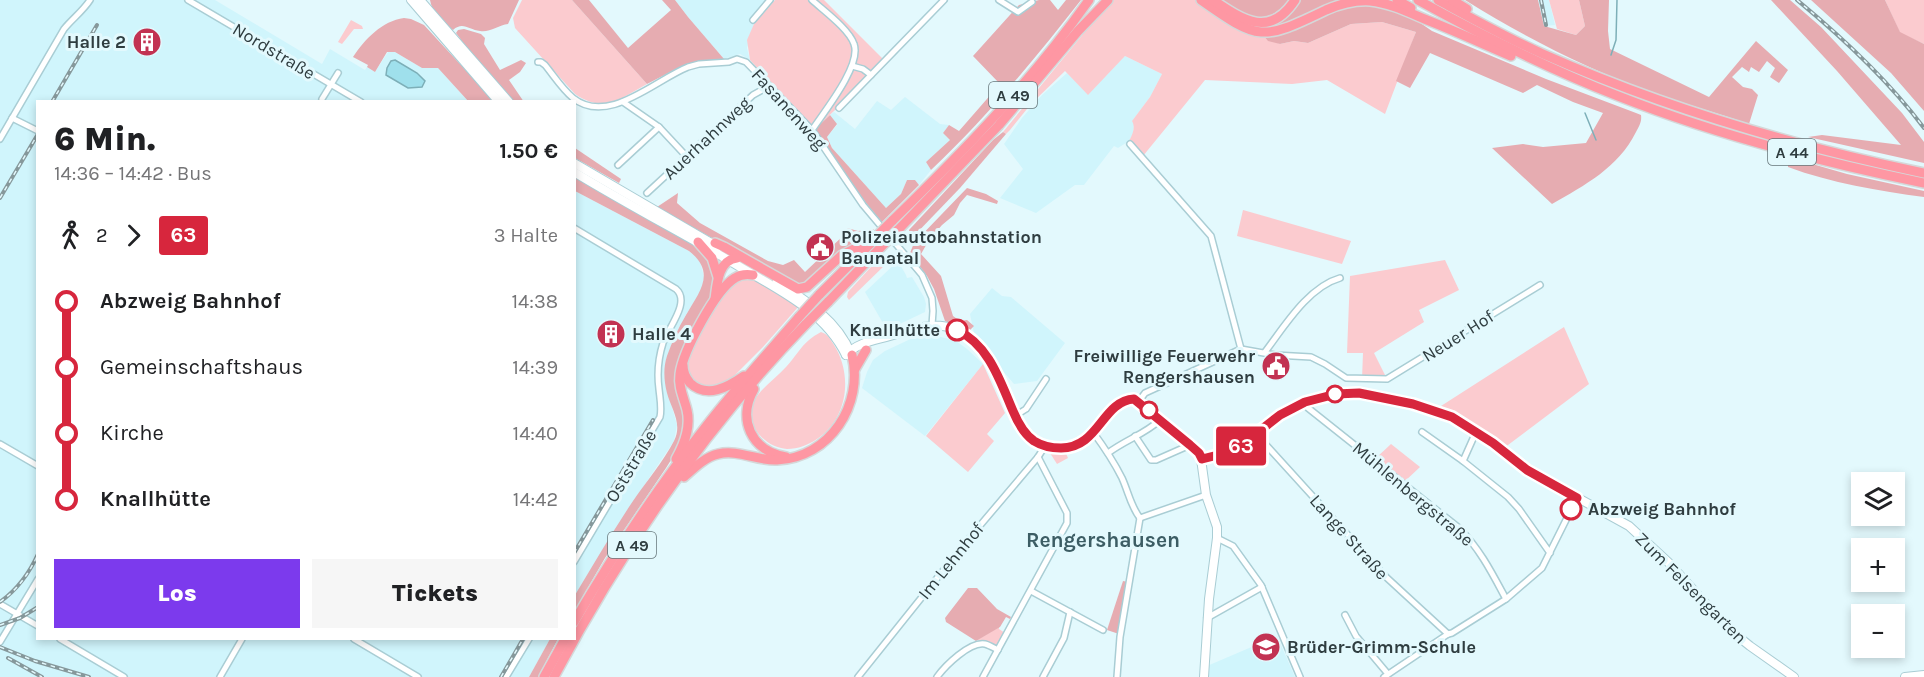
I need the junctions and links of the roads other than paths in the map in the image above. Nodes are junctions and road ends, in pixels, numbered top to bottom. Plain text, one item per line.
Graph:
1 (90, 0) edge
2 (188, 0) edge
3 (411, 0) edge
4 (420, 0) edge
5 (770, 0) edge
6 (812, 0) edge
7 (944, 0) edge
8 (999, 0) edge
9 (1089, 0) edge
10 (1101, 0) edge
11 (1108, 0) edge
12 (1201, 0) edge
13 (1213, 0) edge
14 (1295, 0) edge
15 (1397, 0) edge
16 (1418, 0) edge
17 (1438, 0) edge
18 (1452, 0) edge
19 (1032, 2) dead end
20 (753, 20) dead end
21 (1450, 29) junction
22 (1078, 31) junction
23 (538, 62) dead end
24 (852, 66) junction
25 (338, 73) dead end
26 (871, 75) junction
27 (1587, 78) junction
28 (331, 84) junction
29 (769, 86) junction
30 (322, 99) dead end
31 (358, 100) edge
32 (497, 100) edge
33 (507, 100) edge
34 (576, 100) edge
35 (576, 100) edge
36 (623, 102) junction
37 (839, 108) dead end
38 (12, 118) junction
39 (659, 128) junction
40 (36, 130) edge
41 (812, 130) junction
42 (0, 139) edge
43 (1130, 144) dead end
44 (687, 156) junction
45 (576, 164) edge
46 (618, 165) dead end
47 (576, 173) edge
48 (1924, 173) edge
49 (1924, 183) edge
50 (647, 193) dead end
51 (576, 229) edge
52 (874, 239) junction
53 (698, 242) junction
54 (715, 243) junction
55 (733, 259) junction
56 (753, 275) junction
57 (1340, 278) dead end
58 (718, 279) junction
59 (1540, 285) dead end
60 (715, 299) junction
61 (802, 321) junction
62 (932, 325) junction
63 (841, 334) junction
64 (867, 347) junction
65 (1241, 349) junction
66 (1265, 352) junction
67 (849, 353) junction
68 (683, 361) junction
69 (772, 361) junction
70 (753, 370) junction
71 (855, 372) junction
72 (1046, 379) dead end
73 (1360, 379) junction
74 (1373, 379) junction
75 (854, 385) junction
76 (1359, 393) junction
77 (1372, 395) junction
78 (1139, 401) junction
79 (1305, 402) junction
80 (1015, 416) junction
81 (1160, 420) junction
82 (1093, 432) junction
83 (1422, 432) dead end
84 (1476, 432) junction
85 (1257, 435) junction
86 (1136, 436) junction
87 (0, 444) edge
88 (1190, 445) junction
89 (1045, 446) junction
90 (1108, 453) junction
91 (795, 457) junction
92 (1038, 457) junction
93 (1202, 459) junction
94 (1463, 461) junction
95 (36, 465) edge
96 (662, 485) junction
97 (666, 495) junction
98 (1206, 495) junction
99 (1577, 498) junction
100 (1140, 518) junction
101 (1217, 538) junction
102 (1550, 554) junction
103 (576, 559) edge
104 (36, 582) edge
105 (1262, 587) junction
106 (1031, 591) junction
107 (1506, 599) junction
108 (0, 604) edge
109 (1070, 612) junction
110 (17, 614) junction
111 (1345, 615) dead end
112 (1208, 618) junction
113 (576, 619) edge
114 (36, 625) edge
115 (1103, 630) dead end
116 (1448, 633) junction
117 (576, 638) edge
118 (62, 640) edge
119 (241, 640) edge
120 (356, 640) edge
121 (528, 640) edge
122 (564, 640) edge
123 (575, 640) edge
124 (0, 642) edge
125 (998, 650) junction
126 (985, 674) edge
127 (1386, 675) edge
128 (1924, 675) edge
129 (124, 677) edge
130 (219, 677) edge
131 (418, 677) edge
132 (506, 677) edge
133 (544, 677) edge
134 (554, 677) edge
135 (858, 677) edge
136 (937, 677) edge
137 (994, 677) edge
138 (1043, 677) edge
139 (1117, 677) edge
140 (1204, 677) edge
141 (1300, 677) edge
142 (1794, 677) edge
143 (1905, 677) edge

1 - 38 street
2 - 28 street, Nordstraße
3 - 32 street
4 - 33 street
5 - 20 street
6 - 24 street
7 - 26 street
8 - 19 street
9 - 52 highway, A 49, bridge
10 - 22 highway, A 49
11 - 22 highway
12 - 21 highway
13 - 14 highway
15 - 21 highway
16 - 27 highway, A 44
17 - 27 highway, A 44
18 - 27 highway
21 - 27 highway
22 - 61 highway, A 49, bridge
23 - 35 street, Fasanenweg
24 - 26 street
24 - 41 street
25 - 28 street
26 - 37 street
27 - 48 highway, A 44
27 - 49 highway, A 44
28 - 30 street
28 - 31 street, Nordstraße
29 - 36 street, Fasanenweg
29 - 41 street, Fasanenweg
29 - 44 street, Auerhahnweg
34 - 36 street, Fasanenweg
36 - 39 street
38 - 40 street
38 - 42 street
39 - 44 street
39 - 46 street
41 - 62 street, Fasanenweg
43 - 65 street
44 - 50 street, Auerhahnweg
45 - 54 street
47 - 53 street
51 - 103 street, Oststraße
52 - 54 highway
52 - 61 highway, A 49, bridge
53 - 55 street
53 - 58 highway
54 - 55 street
55 - 56 street
55 - 58 highway
55 - 63 street
56 - 60 highway
56 - 67 street
57 - 66 street
58 - 60 highway
59 - 74 street, Neuer Hof
60 - 68 highway
61 - 69 highway, A 49
61 - 70 highway, A 49
62 - 64 street
62 - 80 street
63 - 64 street
63 - 67 street
64 - 67 street
64 - 71 highway
65 - 66 street, Neuer Hof
65 - 78 street
66 - 73 street, Neuer Hof
67 - 71 highway
67 - 75 highway
68 - 70 highway
68 - 96 highway
69 - 91 highway
69 - 97 highway, A 49
70 - 96 highway, A 49
71 - 75 highway
72 - 80 street
73 - 74 street, Neuer Hof
73 - 76 street
74 - 77 street
75 - 91 highway
76 - 77 street, Zum Felsengarten
76 - 79 street, Zum Felsengarten
77 - 84 street, Zum Felsengarten
78 - 81 street
78 - 82 street
79 - 85 street, Zum Felsengarten
79 - 107 street, Mühlenbergstraße
80 - 89 street
81 - 86 street
81 - 88 street
82 - 89 street
82 - 90 street
83 - 94 street
84 - 94 street
84 - 99 street, Zum Felsengarten
85 - 93 street, Zum Felsengarten
85 - 116 street, Lange Straße
86 - 88 street
86 - 90 street
87 - 95 street
88 - 93 street
89 - 92 street, Im Lehnhof
90 - 100 street
91 - 97 highway
92 - 106 street
92 - 135 street, Im Lehnhof
93 - 98 street
94 - 102 street
96 - 113 highway, A 49
97 - 117 highway, A 49
98 - 100 street
98 - 101 street
99 - 102 street
99 - 142 street, Zum Felsengarten
100 - 139 street
101 - 105 street
101 - 112 street
102 - 107 street
104 - 110 street
105 - 112 street
105 - 141 street
106 - 109 street
106 - 125 street
107 - 116 street
108 - 110 street
109 - 115 street
109 - 138 street
110 - 114 street
110 - 124 street
111 - 127 street
112 - 140 street
116 - 127 street
118 - 129 street
119 - 130 street
120 - 131 street
121 - 132 street
122 - 133 highway
123 - 134 highway, A 49
125 - 126 street
125 - 136 street
126 - 137 street
128 - 143 street

